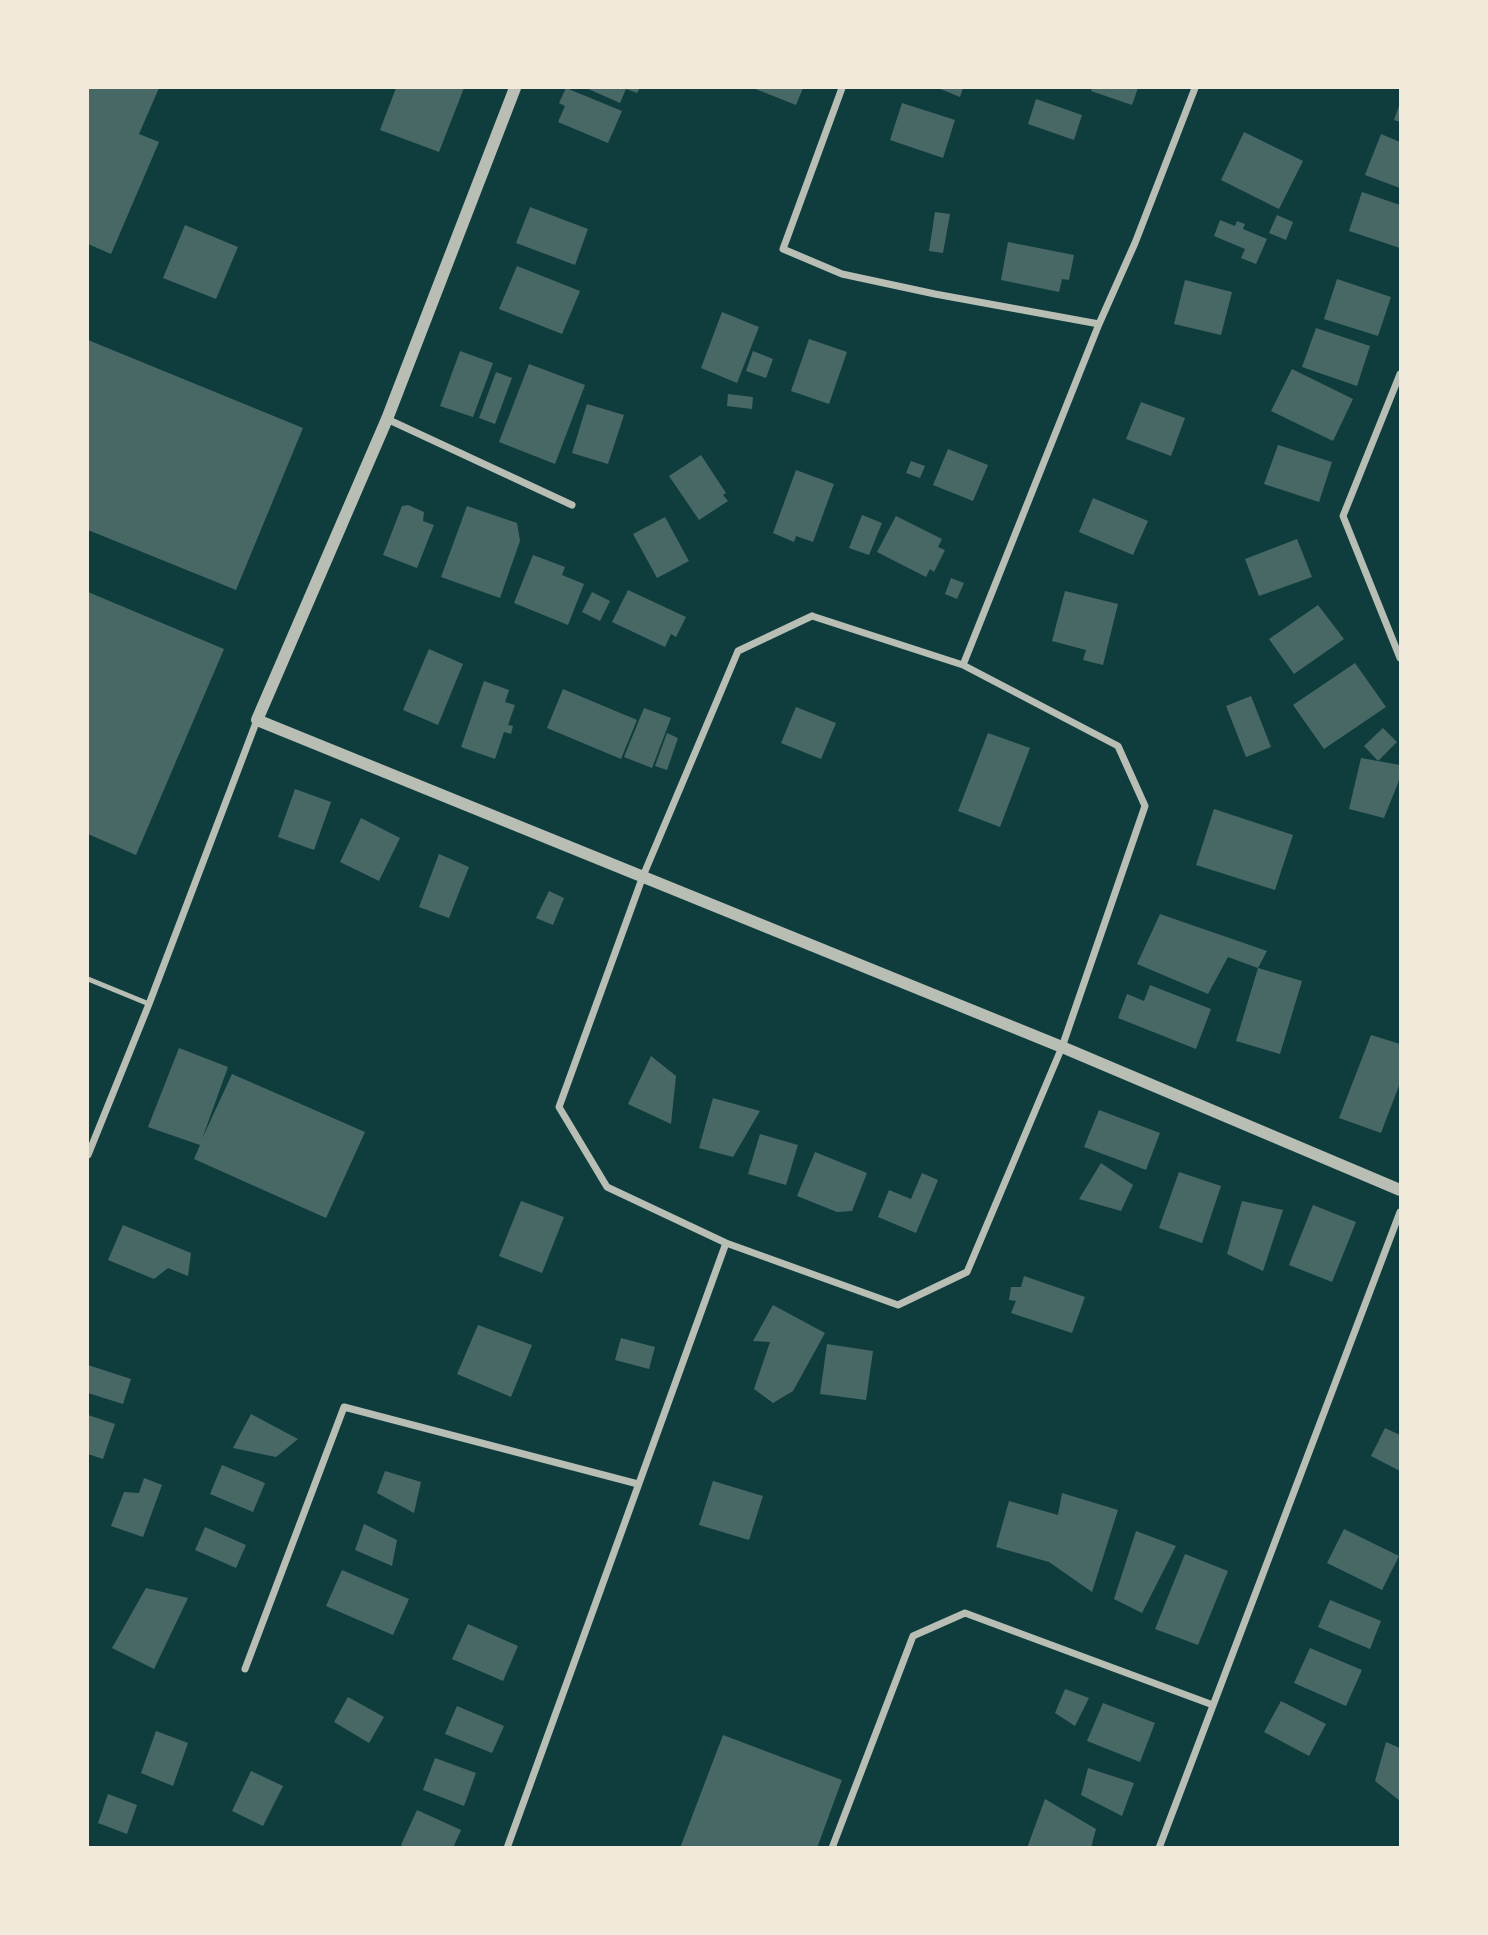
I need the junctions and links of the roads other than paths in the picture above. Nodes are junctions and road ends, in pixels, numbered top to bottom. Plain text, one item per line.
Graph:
1 (515, 88) edge
2 (842, 88) edge
3 (1195, 88) edge
4 (1099, 324) junction
5 (1401, 374) edge
6 (387, 419) junction
7 (572, 505) dead end
8 (1401, 659) edge
9 (963, 665) junction
10 (257, 720) junction
11 (643, 876) junction
12 (88, 979) edge
13 (149, 1004) junction
14 (1062, 1047) junction
15 (88, 1155) edge
16 (1401, 1190) edge
17 (1401, 1212) edge
18 (726, 1242) junction
19 (638, 1484) junction
20 (245, 1669) dead end
21 (1213, 1705) junction
22 (507, 1847) edge
23 (832, 1847) edge
24 (1159, 1847) edge

1 - 6 street
2 - 4 street
3 - 4 street
4 - 9 street
5 - 8 street
6 - 7 street
6 - 10 street
9 - 11 street
9 - 14 street
10 - 11 street
10 - 13 street
11 - 14 street
11 - 18 street
12 - 13 lane
13 - 15 street
14 - 16 street
14 - 18 street
17 - 21 street
18 - 19 street
19 - 20 street
19 - 22 street
21 - 23 street
21 - 24 street

